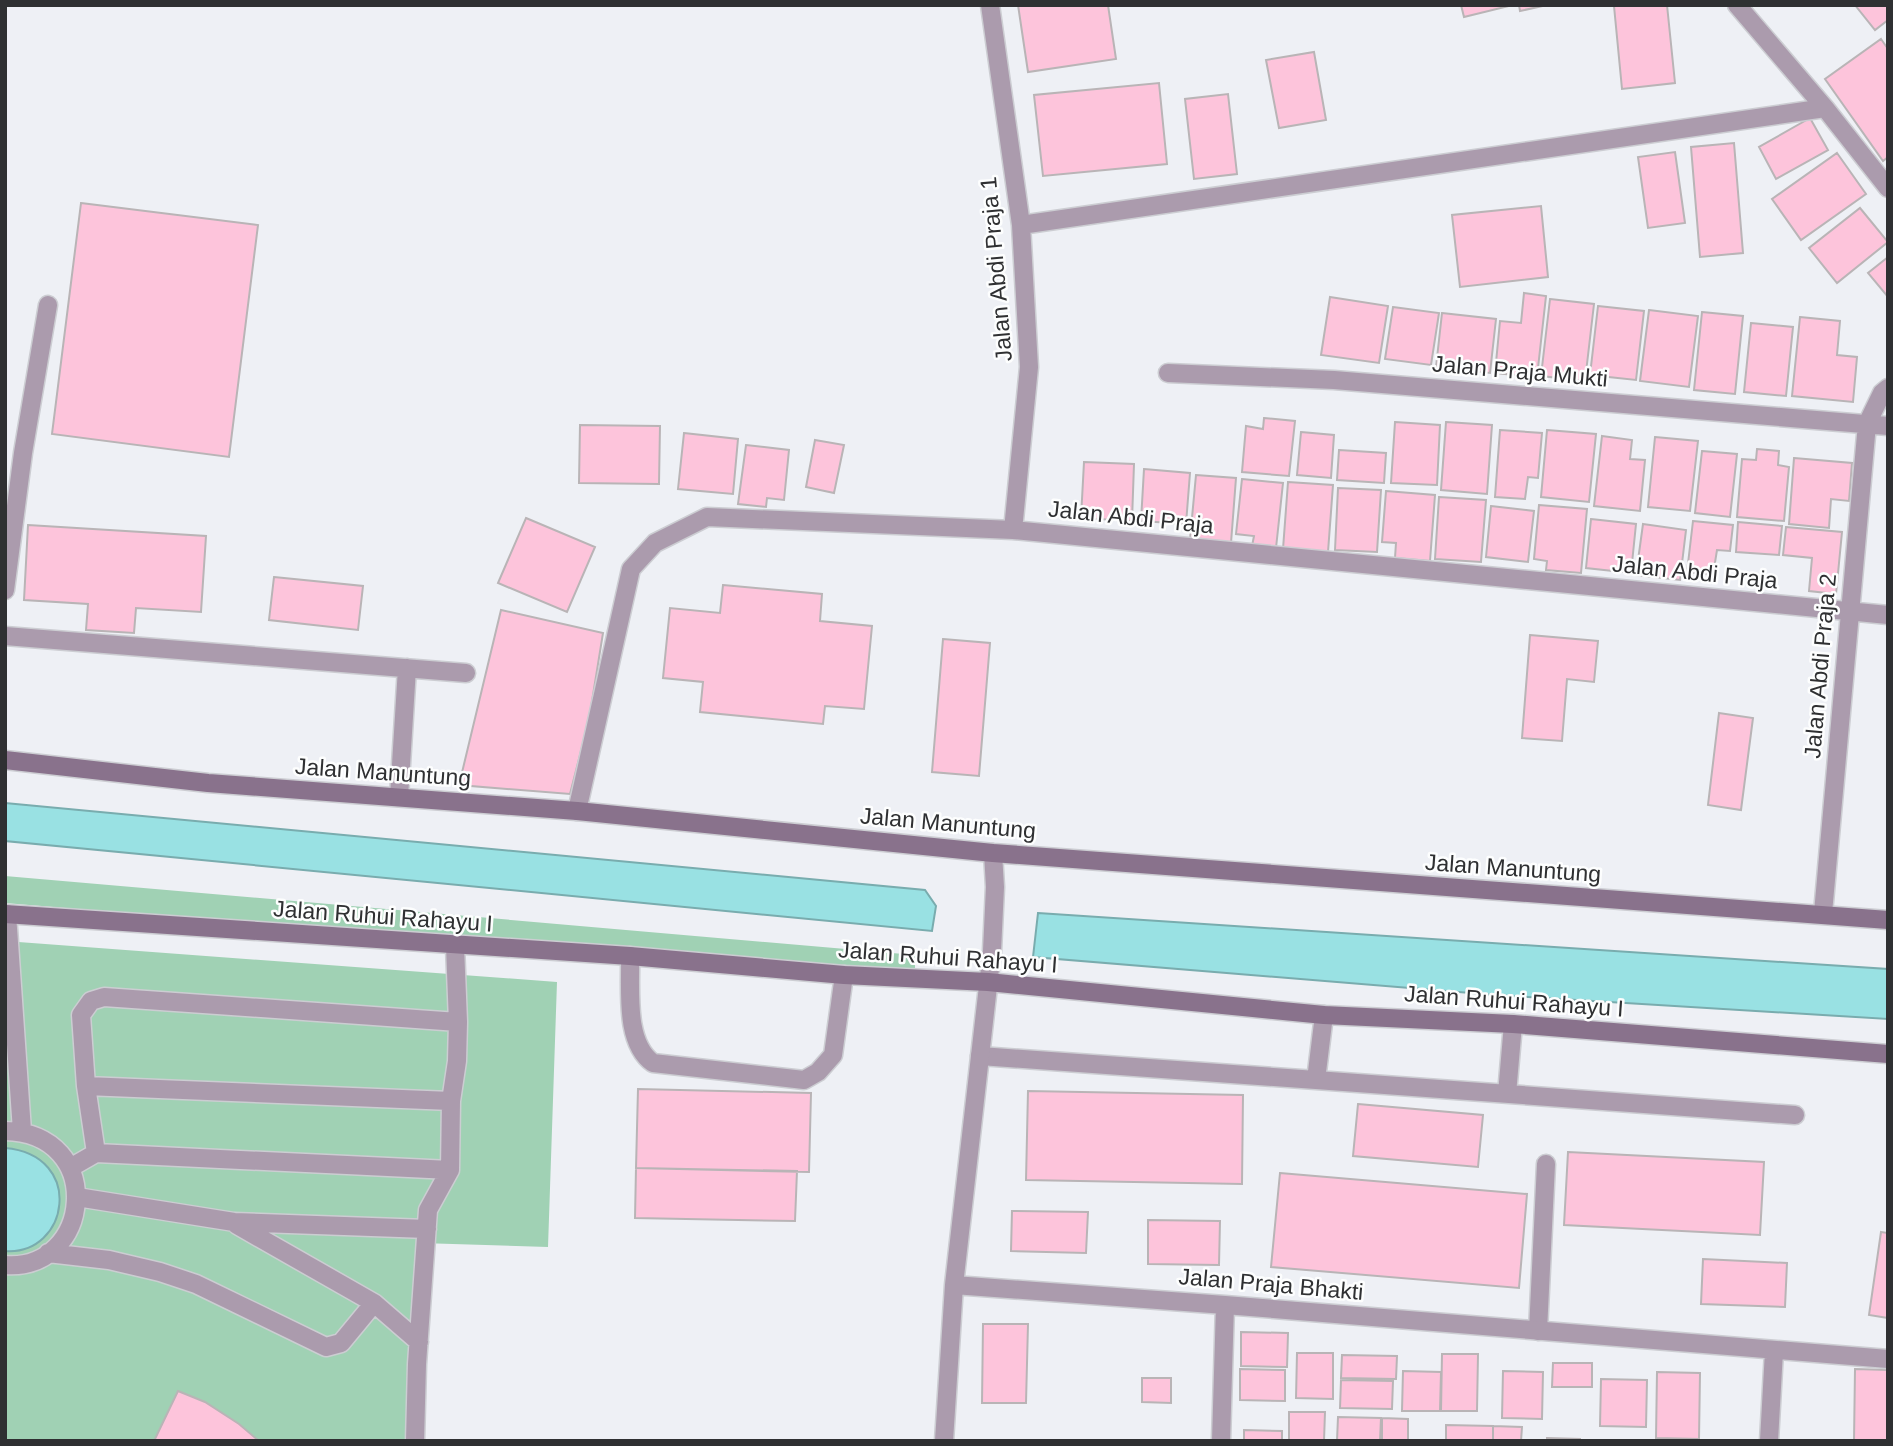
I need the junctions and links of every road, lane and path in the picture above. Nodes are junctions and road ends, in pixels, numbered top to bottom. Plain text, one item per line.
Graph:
1 (990, 5) edge
2 (1737, 5) edge
3 (1825, 108) junction
4 (1888, 188) edge
5 (1021, 225) junction
6 (48, 305) dead end
7 (1168, 373) dead end
8 (1888, 388) edge
9 (1867, 424) junction
10 (1888, 426) edge
11 (1013, 530) junction
12 (5, 590) edge
13 (1849, 611) junction
14 (1888, 615) edge
15 (5, 636) edge
16 (407, 668) junction
17 (466, 673) dead end
18 (5, 760) edge
19 (399, 797) junction
20 (577, 811) junction
21 (993, 853) junction
22 (1823, 913) junction
23 (6, 914) edge
24 (1888, 920) edge
25 (455, 946) junction
26 (630, 956) junction
27 (844, 975) junction
28 (988, 982) junction
29 (1324, 1015) junction
30 (458, 1023) junction
31 (1513, 1024) junction
32 (1888, 1054) edge
33 (980, 1056) junction
34 (1316, 1080) junction
35 (86, 1086) junction
36 (1507, 1094) junction
37 (451, 1101) junction
38 (1795, 1115) dead end
39 (13, 1131) edge
40 (96, 1153) junction
41 (1546, 1164) dead end
42 (70, 1168) junction
43 (450, 1170) junction
44 (77, 1197) junction
45 (234, 1222) junction
46 (426, 1229) junction
47 (48, 1253) junction
48 (5, 1265) edge
49 (954, 1285) junction
50 (374, 1303) junction
51 (1225, 1305) junction
52 (1538, 1331) junction
53 (419, 1342) junction
54 (1774, 1351) junction
55 (1888, 1359) edge
56 (415, 1441) edge
57 (944, 1441) edge
58 (1221, 1441) edge
59 (1769, 1441) edge

1 - 5 street, Jalan Abdi Praja 1
2 - 3 street
3 - 4 street
3 - 5 street
5 - 11 street, Jalan Abdi Praja 1
6 - 12 street
7 - 9 street, Jalan Praja Mukti
8 - 9 street
9 - 10 street, Jalan Praja Mukti
9 - 13 street, Jalan Abdi Praja 2
11 - 13 street, Jalan Abdi Praja
11 - 20 street, Jalan Abdi Praja
13 - 14 street, Jalan Abdi Praja
13 - 22 street, Jalan Abdi Praja 2
15 - 16 street
16 - 17 street
16 - 19 street
18 - 19 street, Jalan Manuntung
19 - 20 street, Jalan Manuntung
20 - 21 street, Jalan Manuntung
21 - 22 street, Jalan Manuntung
21 - 28 street
22 - 24 street, Jalan Manuntung
23 - 25 street, Jalan Ruhui Rahayu I
23 - 39 street
25 - 26 street, Jalan Ruhui Rahayu I
25 - 30 street
26 - 27 street, Jalan Ruhui Rahayu I
26 - 27 street
27 - 28 street, Jalan Ruhui Rahayu I
28 - 29 street, Jalan Ruhui Rahayu I
28 - 33 street
29 - 31 street, Jalan Ruhui Rahayu I
29 - 34 street
30 - 35 street
30 - 37 street
31 - 32 street, Jalan Ruhui Rahayu I
31 - 36 street
33 - 34 street
33 - 49 street
34 - 36 street
35 - 37 street
35 - 40 street
36 - 38 street
37 - 43 street
39 - 42 street
40 - 42 street
40 - 43 street
41 - 52 street
42 - 44 street
43 - 46 street
44 - 45 street
44 - 47 street
45 - 46 street
45 - 50 street
46 - 53 street
47 - 48 street
47 - 50 street
49 - 51 street, Jalan Praja Bhakti
49 - 57 street
50 - 53 street
51 - 52 street, Jalan Praja Bhakti
51 - 58 street
52 - 54 street, Jalan Praja Bhakti
53 - 56 street
54 - 55 street, Jalan Praja Bhakti
54 - 59 street

